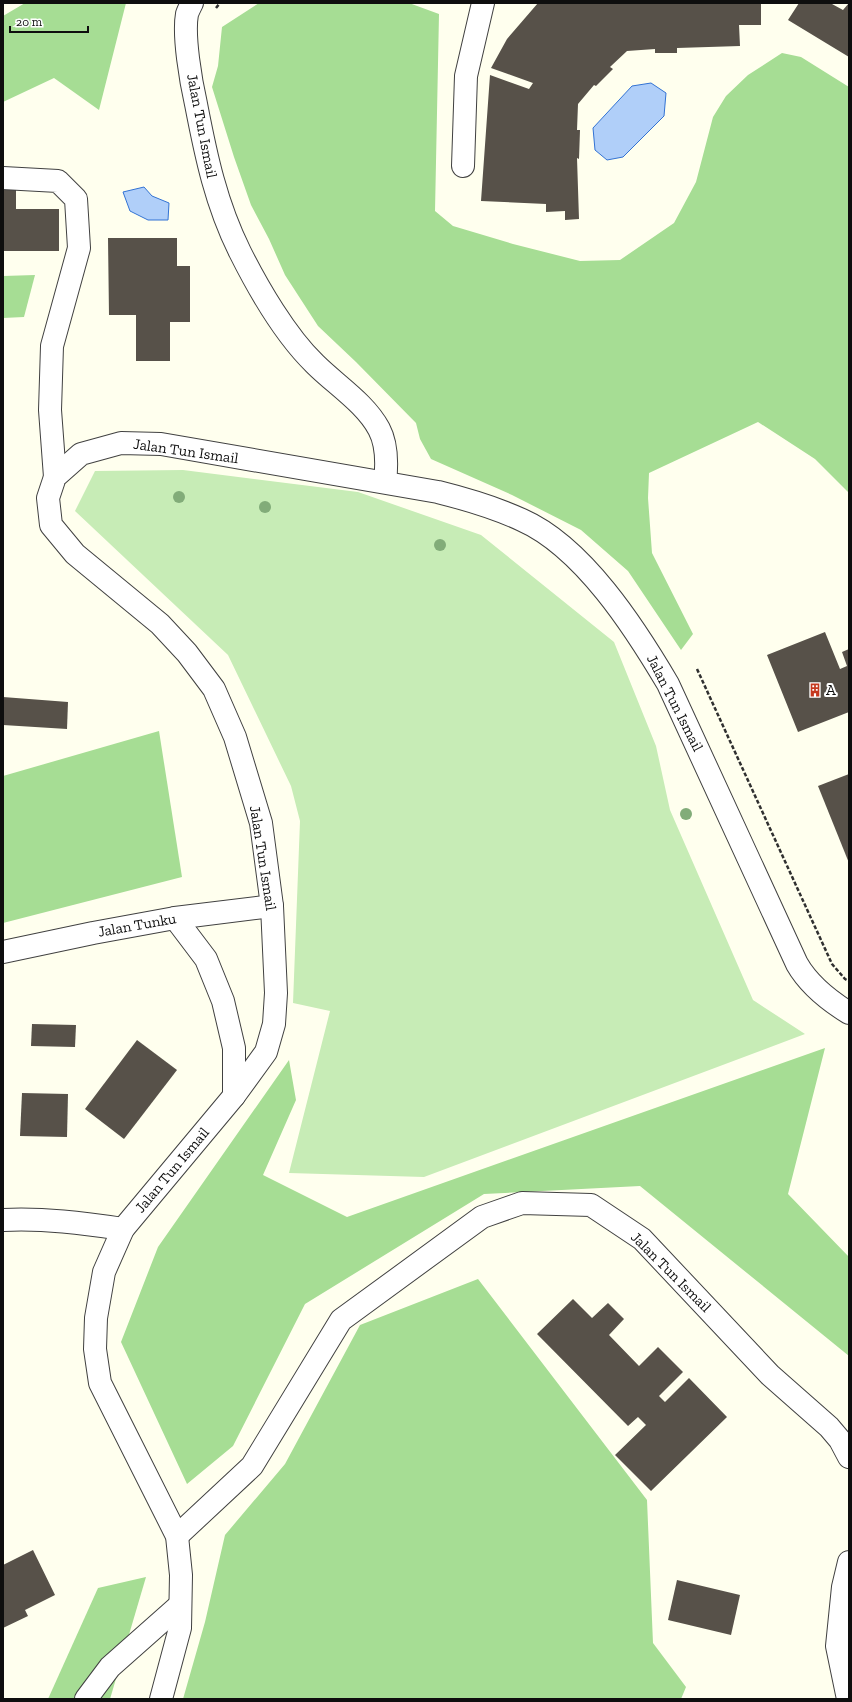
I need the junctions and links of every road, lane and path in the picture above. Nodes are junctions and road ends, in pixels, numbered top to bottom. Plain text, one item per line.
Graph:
1 (192, 3) edge
2 (220, 3) edge
3 (483, 3) edge
4 (212, 12) dead end
5 (463, 166) dead end
6 (3, 178) edge
7 (55, 477) junction
8 (385, 482) junction
9 (697, 668) dead end
10 (272, 906) junction
11 (175, 918) junction
12 (3, 952) edge
13 (849, 980) edge
14 (849, 1013) edge
15 (234, 1096) junction
16 (3, 1220) edge
17 (123, 1230) junction
18 (849, 1457) edge
19 (177, 1536) junction
20 (849, 1562) edge
21 (180, 1605) junction
22 (86, 1699) edge
23 (161, 1699) edge
24 (848, 1699) edge

1 - 8 street, Jalan Tun Ismail
2 - 4 path
3 - 5 street
6 - 7 street
7 - 8 street, Jalan Tun Ismail
7 - 10 street, Jalan Tun Ismail
8 - 14 street, Jalan Tun Ismail
9 - 13 path
10 - 11 street, Jalan Tunku
10 - 15 street, Jalan Tun Ismail
11 - 12 street, Jalan Tunku
11 - 15 street
15 - 17 street, Jalan Tun Ismail
16 - 17 street
17 - 19 street, Jalan Tun Ismail
18 - 19 street, Jalan Tun Ismail
19 - 21 street, Jalan Tun Ismail
20 - 24 street
21 - 22 street
21 - 23 street, Jalan Tun Ismail

